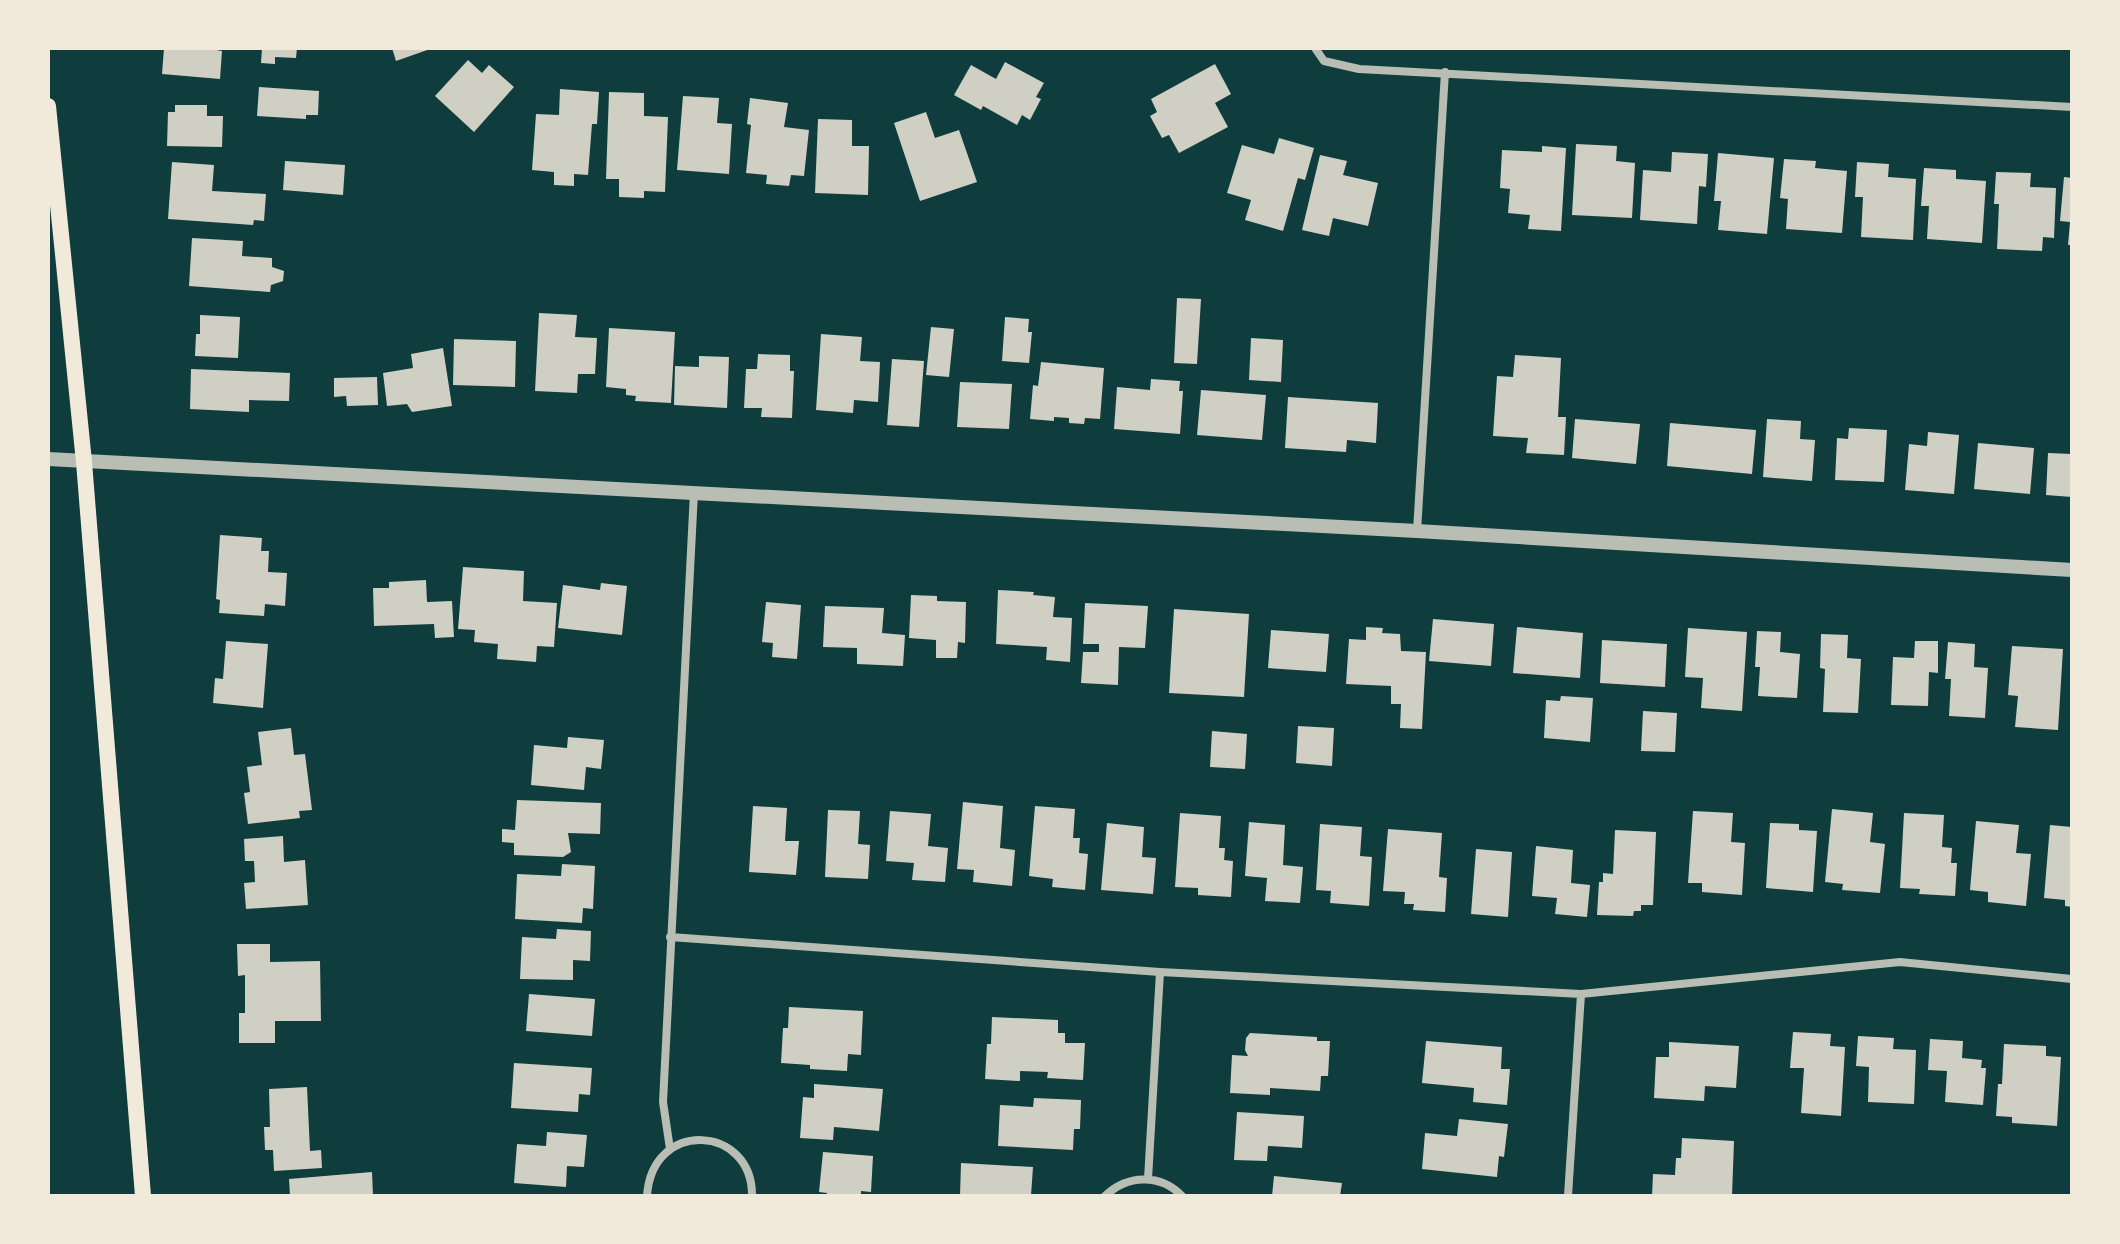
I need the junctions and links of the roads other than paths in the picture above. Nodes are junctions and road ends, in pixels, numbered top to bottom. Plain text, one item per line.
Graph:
1 (1315, 48) edge
2 (1445, 72) junction
3 (48, 106) edge
4 (2072, 107) edge
5 (48, 459) edge
6 (84, 462) junction
7 (694, 492) junction
8 (1417, 531) junction
9 (2072, 570) edge
10 (670, 937) junction
11 (1160, 972) junction
12 (2072, 979) edge
13 (1581, 994) junction
14 (670, 1149) junction
15 (1148, 1179) junction
16 (143, 1196) edge
17 (647, 1196) edge
18 (752, 1196) edge
19 (1105, 1196) edge
20 (1182, 1196) edge
21 (1568, 1196) edge

1 - 2 street
2 - 4 street
2 - 8 street
3 - 6 main road
5 - 6 street
6 - 7 street
6 - 16 main road
7 - 8 street
7 - 10 street
8 - 9 street
10 - 11 street
10 - 14 street
11 - 13 street
11 - 15 street
12 - 13 street
13 - 21 street
14 - 17 street
14 - 18 street
15 - 19 street
15 - 20 street

